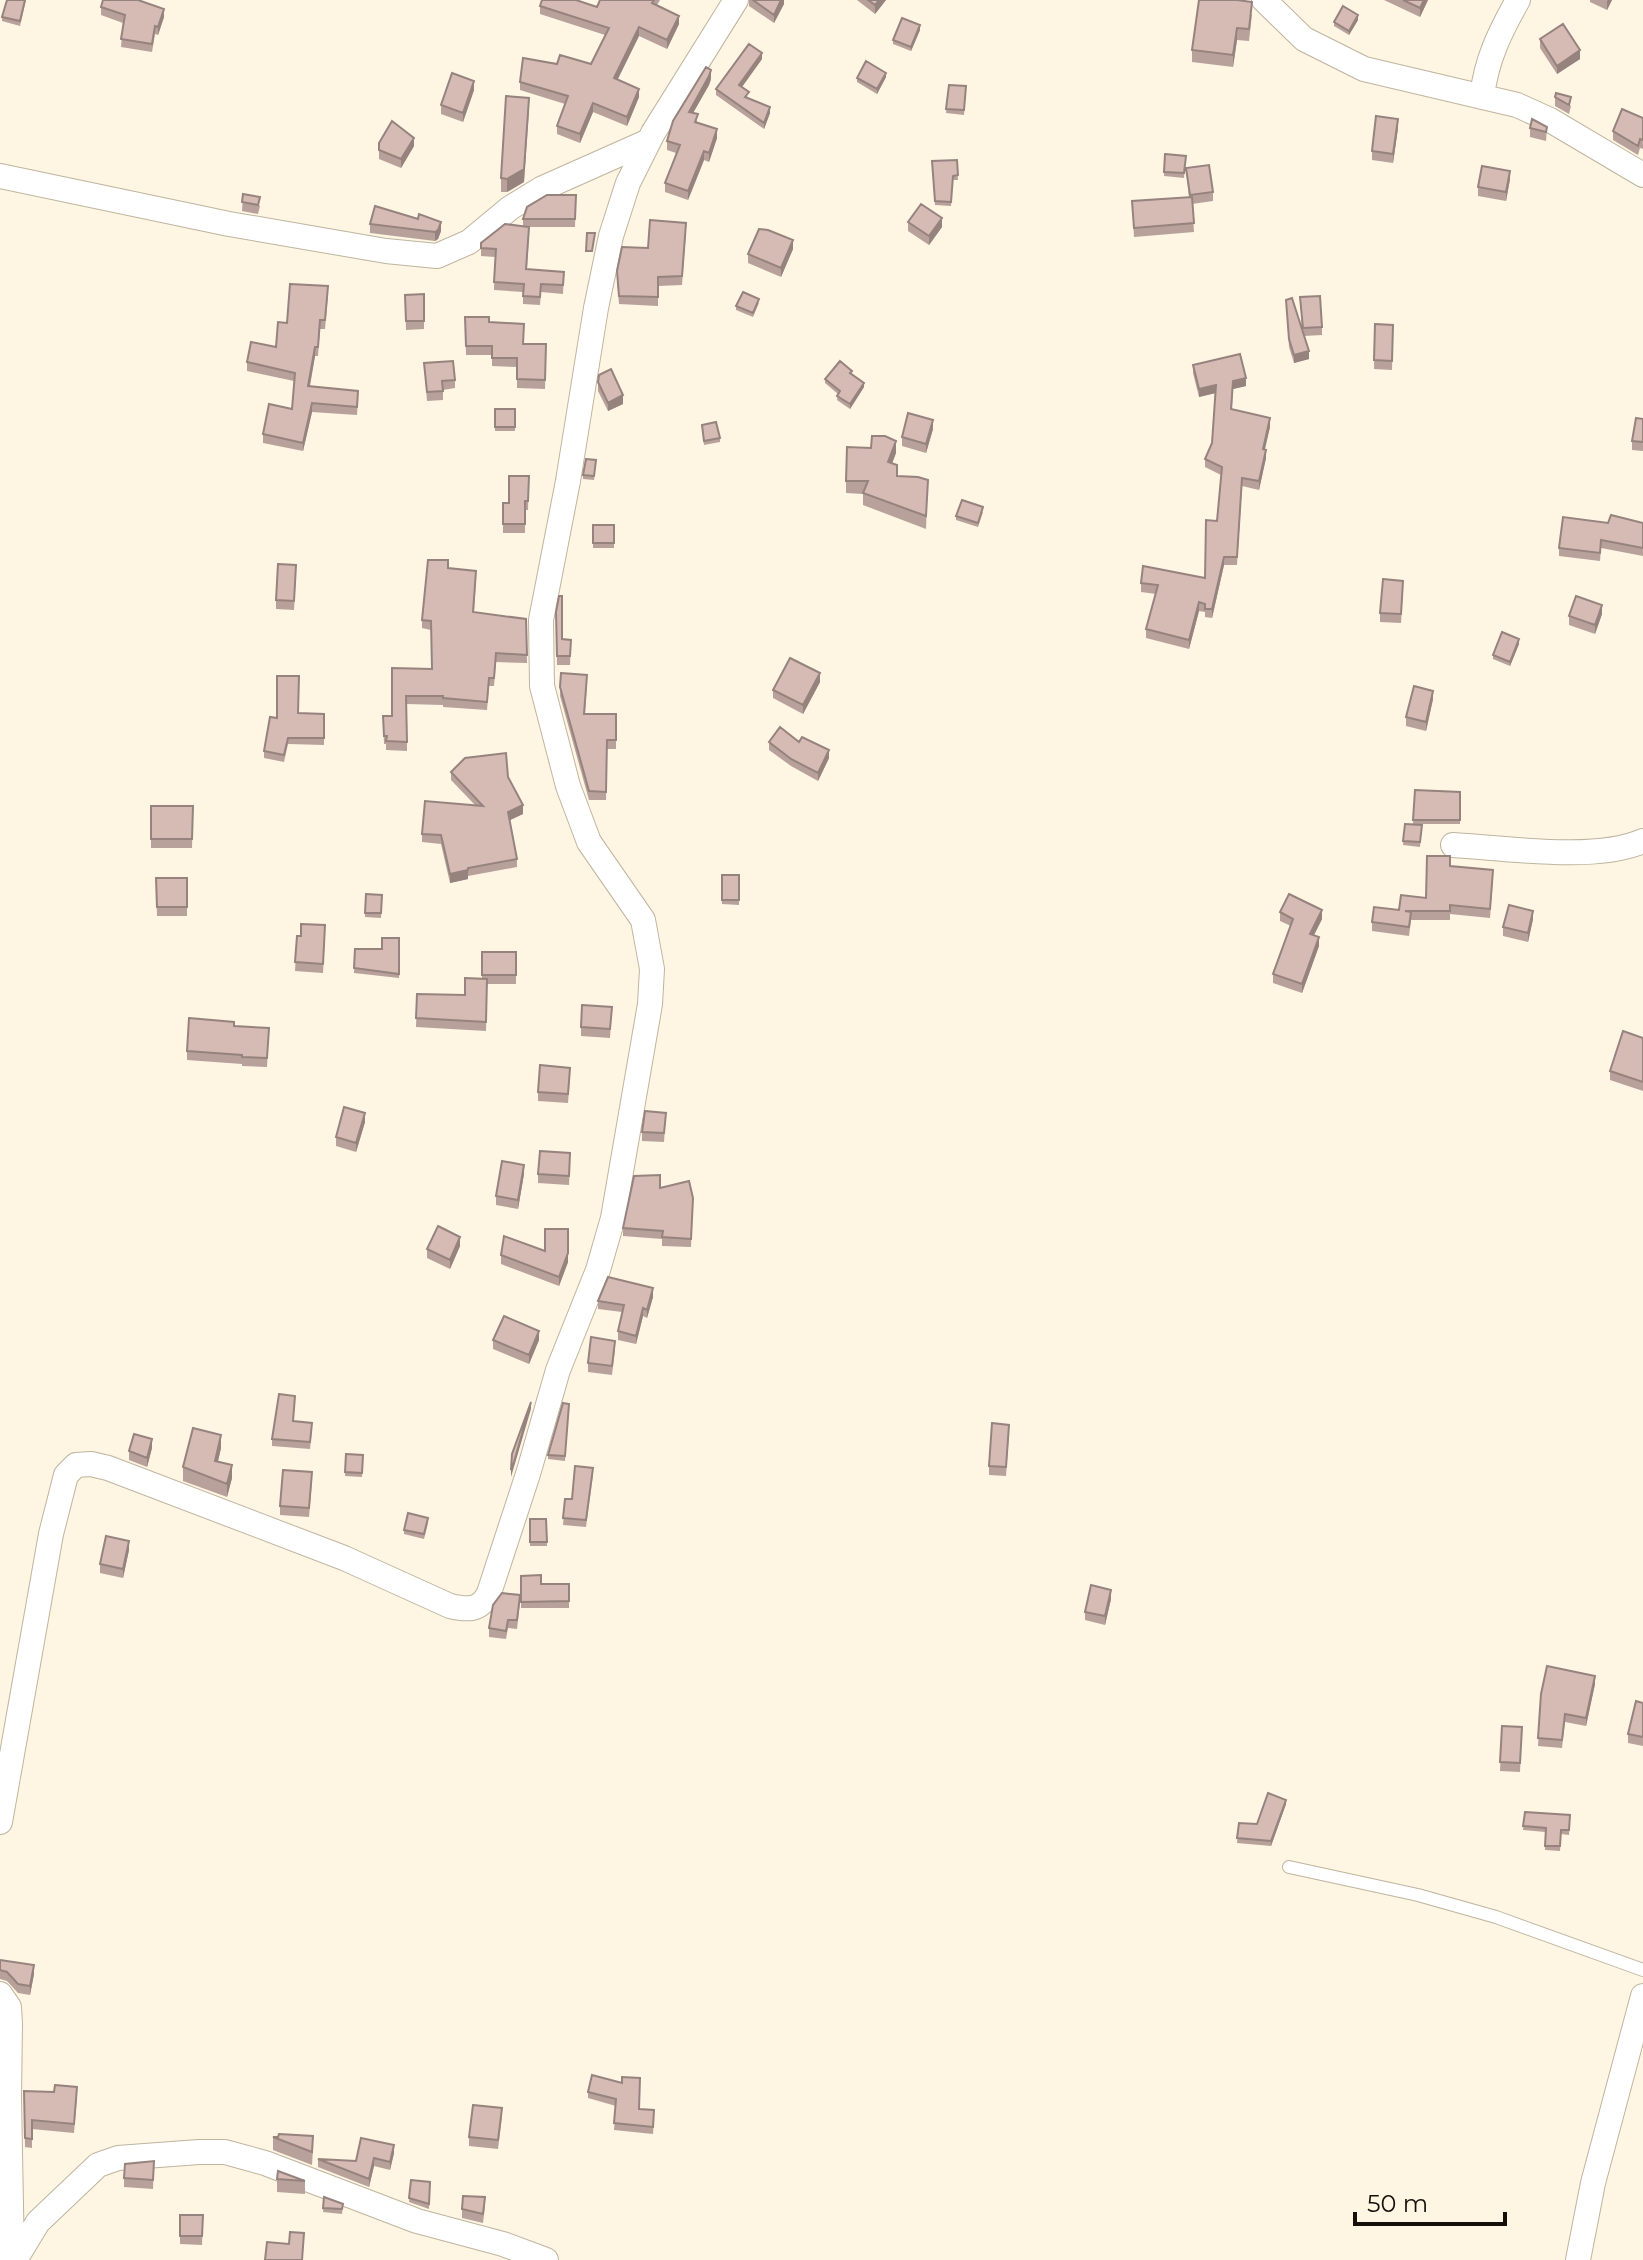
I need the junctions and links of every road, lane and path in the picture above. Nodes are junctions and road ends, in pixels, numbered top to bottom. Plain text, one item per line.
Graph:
1 (736, 0) edge
2 (1264, 0) edge
3 (1518, 0) edge
4 (1482, 97) junction
5 (649, 141) junction
6 (1643, 175) edge
7 (0, 176) edge
8 (1643, 841) edge
9 (1453, 845) dead end
10 (0, 1822) edge
11 (1289, 1867) dead end
12 (1643, 1970) edge
13 (0, 1994) edge
14 (1643, 1996) edge
15 (14, 2260) edge
16 (546, 2260) edge
17 (1578, 2260) edge

1 - 5 street
2 - 4 street
3 - 4 street
4 - 6 street
5 - 7 street
5 - 10 street
8 - 9 street
11 - 12 lane
13 - 15 street
14 - 17 street
15 - 16 street

